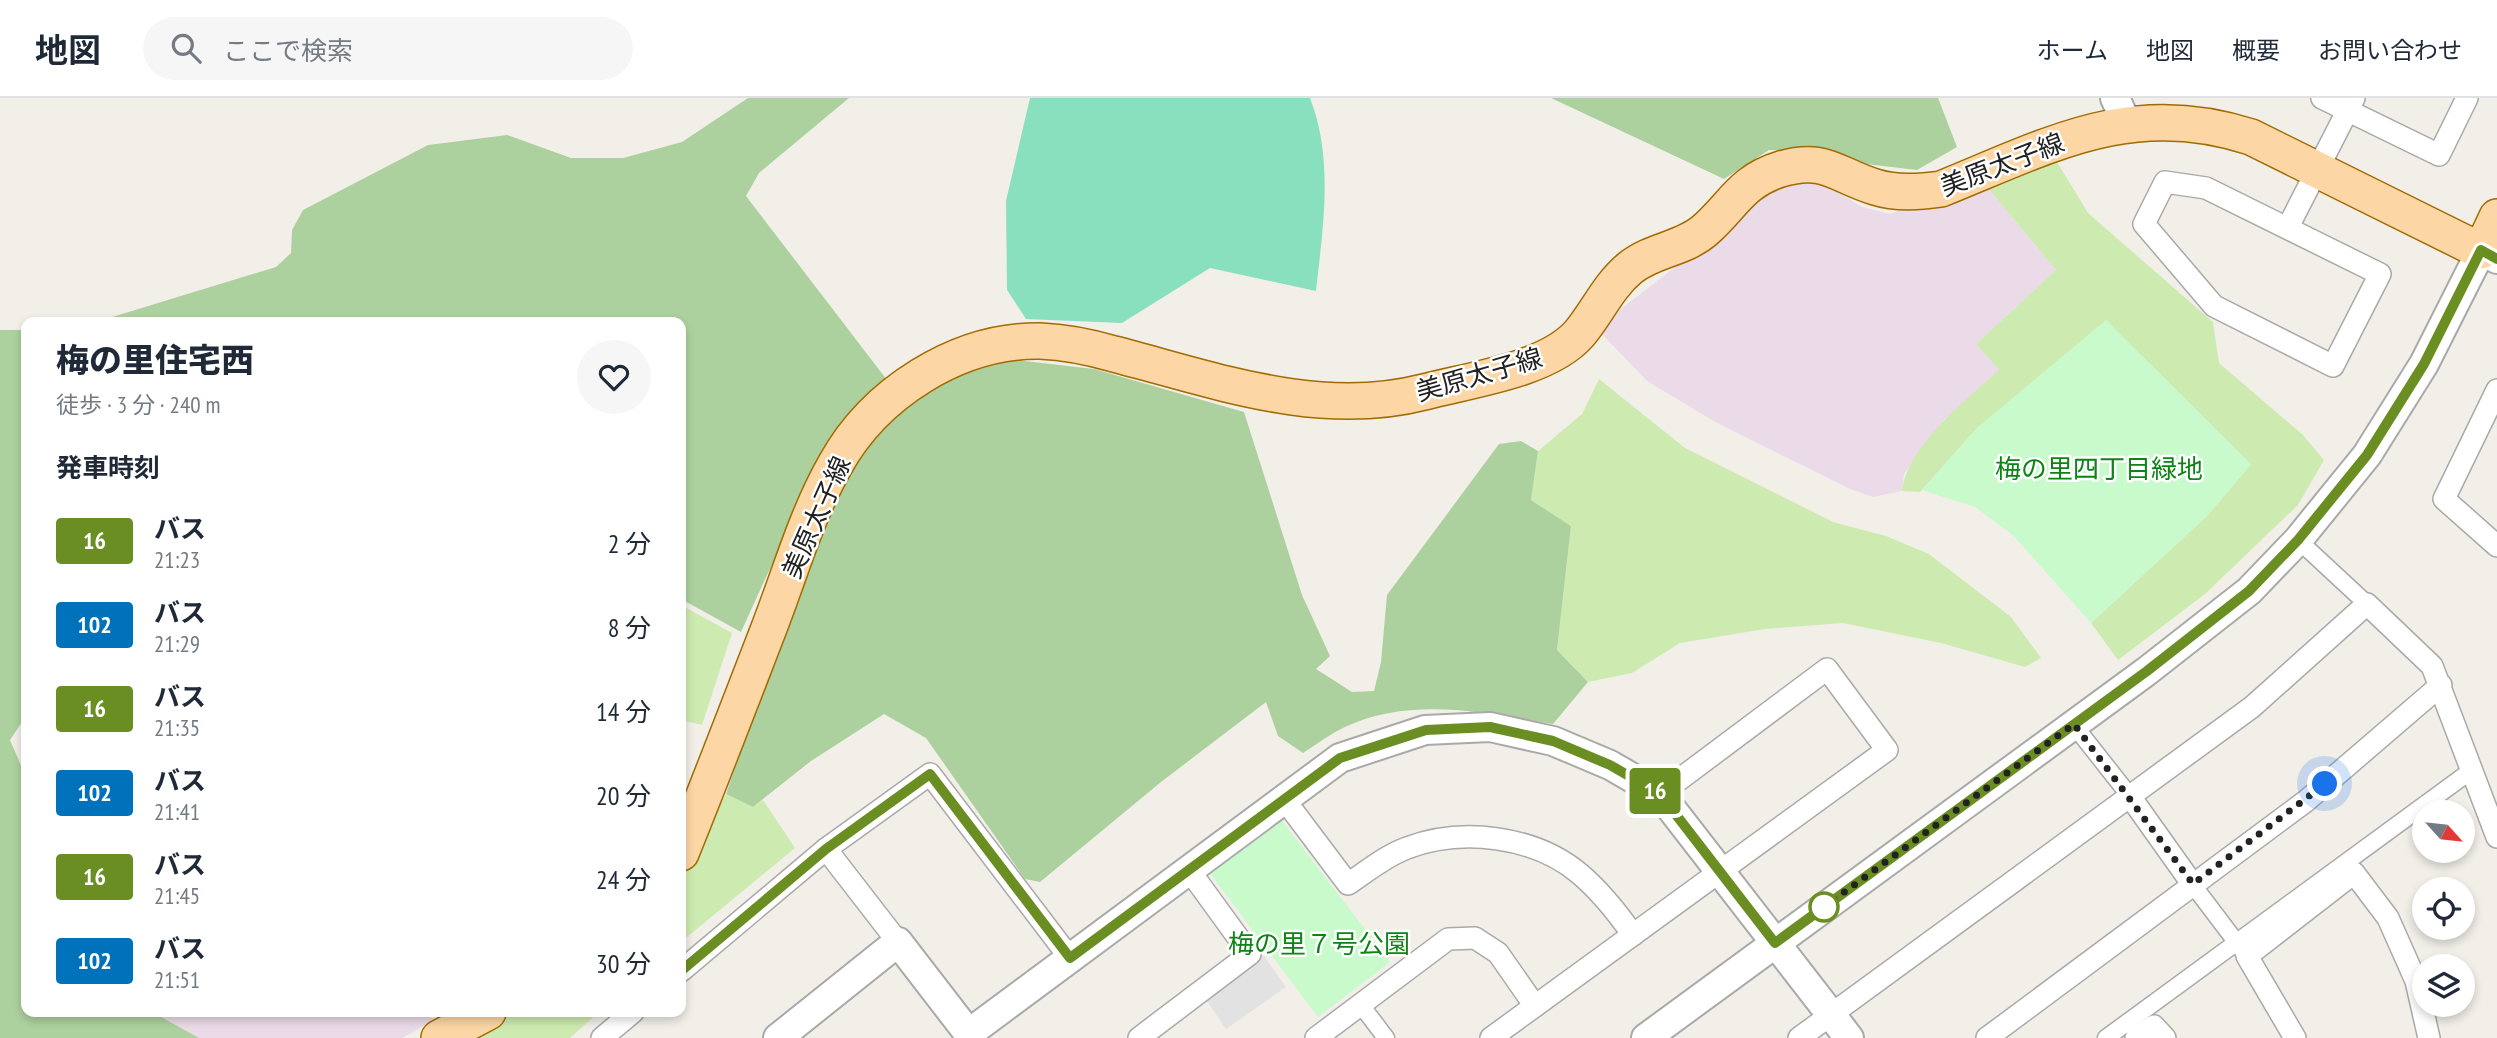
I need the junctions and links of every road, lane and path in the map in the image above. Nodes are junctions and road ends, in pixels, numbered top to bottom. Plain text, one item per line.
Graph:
1 (2322, 98) edge
2 (2467, 98) edge
3 (2351, 104) edge
4 (2120, 110) edge
5 (2318, 170) junction
6 (2497, 218) edge
7 (2288, 227) junction
8 (2489, 255) edge
9 (2497, 390) edge
10 (2298, 540) junction
11 (2497, 546) edge
12 (2367, 604) junction
13 (2441, 685) junction
14 (2074, 724) junction
15 (2472, 770) junction
16 (1660, 794) junction
17 (2129, 795) junction
18 (1284, 799) junction
19 (2497, 837) edge
20 (686, 840) edge
21 (826, 849) junction
22 (2350, 868) junction
23 (1189, 870) junction
24 (1719, 871) junction
25 (2193, 884) junction
26 (1633, 935) junction
27 (898, 942) junction
28 (1775, 943) junction
29 (2241, 949) junction
30 (1070, 958) junction
31 (686, 967) edge
32 (1361, 1005) junction
33 (1535, 1006) junction
34 (1831, 1014) junction
35 (479, 1017) edge
36 (627, 1017) edge
37 (2149, 1028) edge
38 (968, 1037) edge
39 (439, 1038) edge
40 (602, 1038) edge
41 (778, 1038) edge
42 (1139, 1038) edge
43 (1316, 1038) edge
44 (1387, 1038) edge
45 (1491, 1038) edge
46 (1646, 1038) edge
47 (1799, 1038) edge
48 (1849, 1038) edge
49 (1987, 1038) edge
50 (2106, 1038) edge
51 (2295, 1038) edge
52 (2429, 1038) edge

1 - 3 street
2 - 3 street
3 - 5 street
4 - 5 main road, 美原太子線
4 - 20 main road, 美原太子線
5 - 7 street
5 - 8 main road, 美原太子線
6 - 8 main road
7 - 7 street
8 - 10 street
9 - 11 street
10 - 12 street
10 - 14 street
12 - 13 street
12 - 17 street
13 - 15 street
13 - 25 street
14 - 17 street
14 - 28 street
15 - 19 street
15 - 22 street
16 - 18 street
16 - 24 street
16 - 24 street
17 - 25 street
17 - 34 street
18 - 23 street
18 - 26 street
21 - 27 street
21 - 30 street
21 - 31 street
22 - 29 street
22 - 52 street
23 - 30 street
23 - 42 street
24 - 26 street
24 - 28 street
25 - 29 street
25 - 49 street
26 - 33 street
27 - 38 street
27 - 41 street
28 - 34 street
28 - 46 street
29 - 37 street
29 - 51 street
30 - 38 street
32 - 33 street
32 - 43 street
32 - 44 street
33 - 45 street
34 - 47 street
34 - 48 street
35 - 39 main road
36 - 40 street
37 - 50 street

